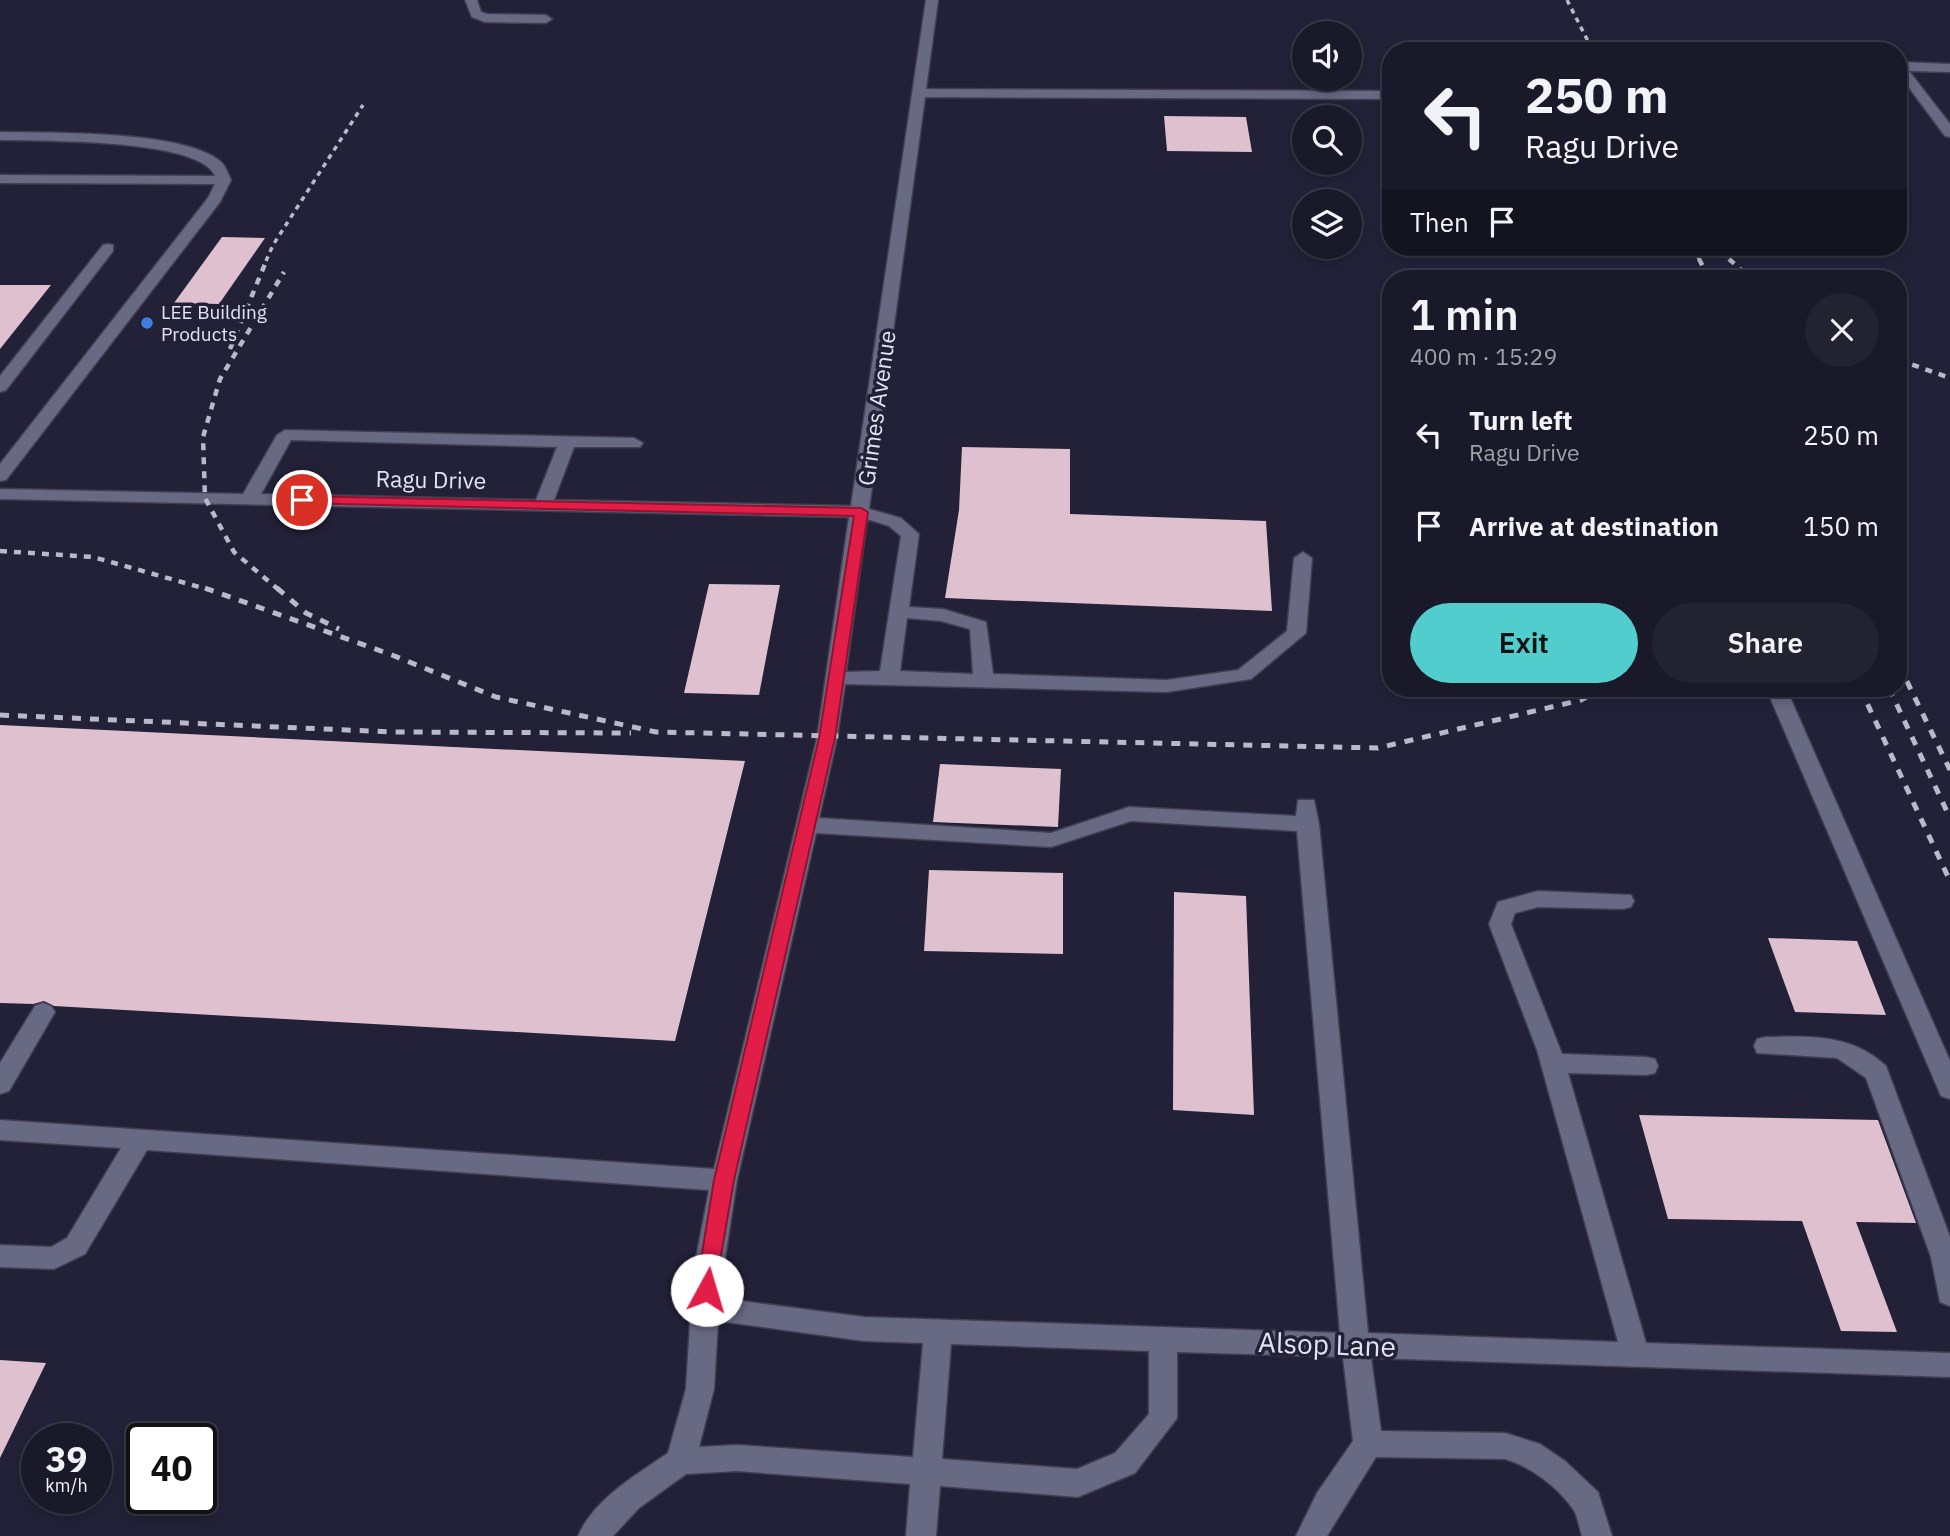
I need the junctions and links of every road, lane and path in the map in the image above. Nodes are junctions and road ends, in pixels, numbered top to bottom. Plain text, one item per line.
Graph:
1 (471, 0) edge
2 (932, 0) edge
3 (546, 19) dead end
4 (1907, 66) edge
5 (1950, 68) edge
6 (1907, 77) edge
7 (919, 93) junction
8 (1382, 95) edge
9 (1950, 133) edge
10 (0, 136) edge
11 (0, 179) edge
12 (224, 180) junction
13 (108, 248) dead end
14 (0, 387) edge
15 (567, 442) junction
16 (634, 443) dead end
17 (0, 476) edge
18 (0, 494) edge
19 (249, 499) junction
20 (543, 506) junction
21 (861, 512) junction
22 (1303, 558) dead end
23 (898, 612) junction
24 (888, 677) junction
25 (836, 678) junction
26 (983, 679) junction
27 (1780, 697) edge
28 (807, 825) junction
29 (1623, 901) dead end
30 (43, 1012) dead end
31 (1766, 1046) dead end
32 (1552, 1063) junction
33 (1646, 1066) dead end
34 (0, 1084) edge
35 (1950, 1089) edge
36 (0, 1130) edge
37 (140, 1139) junction
38 (724, 1180) junction
39 (0, 1256) edge
40 (1950, 1294) edge
41 (706, 1307) junction
42 (938, 1331) junction
43 (1163, 1339) junction
44 (1355, 1345) junction
45 (1635, 1354) junction
46 (1950, 1364) edge
47 (1368, 1444) junction
48 (681, 1461) junction
49 (926, 1472) junction
50 (593, 1536) edge
51 (920, 1536) edge
52 (1311, 1536) edge
53 (1597, 1536) edge

1 - 3 street
2 - 7 street, Grimes Avenue
4 - 5 street
6 - 9 street
7 - 8 street
7 - 21 street, Grimes Avenue
10 - 12 street
11 - 12 street
12 - 17 street
13 - 14 street
15 - 16 street
15 - 19 street
15 - 20 street
18 - 19 street, Ragu Drive
19 - 20 street, Ragu Drive
20 - 21 street, Ragu Drive
21 - 23 street, Ragu Drive
21 - 25 street, Grimes Avenue
22 - 26 street
23 - 24 street
23 - 26 street
24 - 25 street
24 - 26 street
25 - 28 street, Grimes Avenue
27 - 35 street
28 - 38 street, Grimes Avenue
28 - 44 street
29 - 32 street
30 - 34 street
31 - 40 street
32 - 33 street
32 - 45 street
36 - 37 street
37 - 38 street
37 - 39 street
38 - 41 street, Grimes Avenue
41 - 42 street, Alsop Lane
41 - 48 street, Grimes Avenue
42 - 43 street, Alsop Lane
42 - 49 street
43 - 44 street, Alsop Lane
43 - 49 street
44 - 45 street, Alsop Lane
44 - 47 street
45 - 46 street, Alsop Lane
47 - 52 street
47 - 53 street
48 - 49 street
48 - 50 street
49 - 51 street

